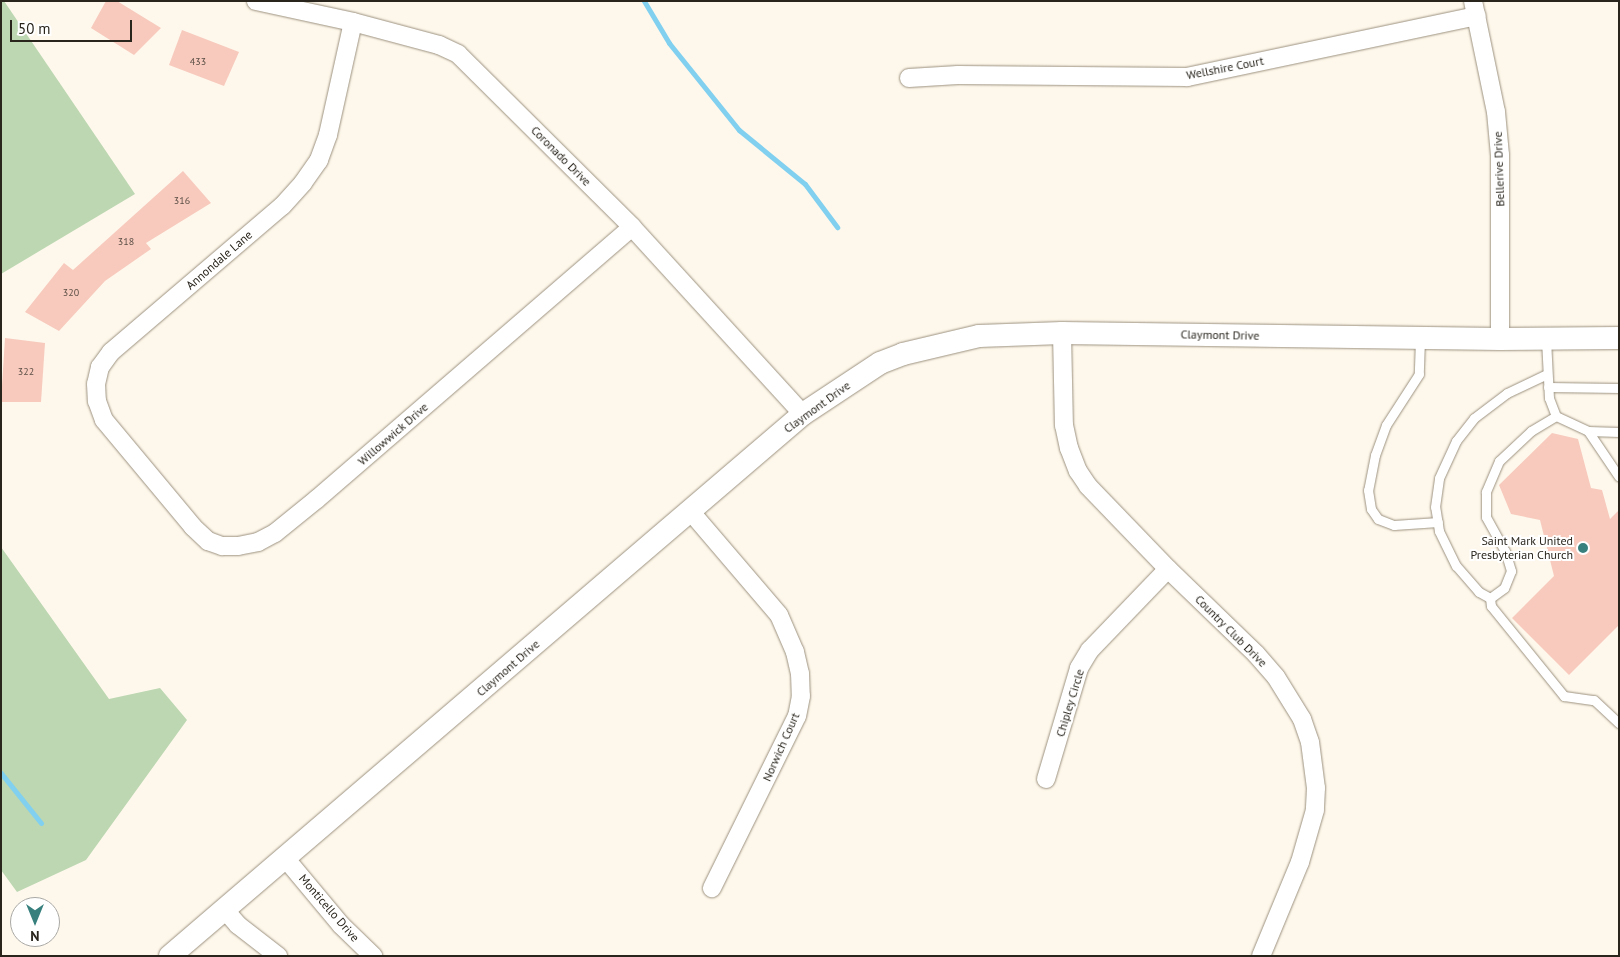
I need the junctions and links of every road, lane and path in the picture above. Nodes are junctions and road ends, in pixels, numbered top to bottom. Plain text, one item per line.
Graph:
1 (256, 1) edge
2 (1475, 9) edge
3 (353, 22) junction
4 (909, 78) dead end
5 (632, 227) junction
6 (1062, 333) junction
7 (1420, 338) junction
8 (1619, 338) edge
9 (1500, 339) junction
10 (1546, 339) junction
11 (1547, 374) junction
12 (1548, 387) junction
13 (1619, 388) edge
14 (803, 414) junction
15 (1556, 416) junction
16 (1588, 431) junction
17 (1619, 432) edge
18 (148, 473) joint
19 (1619, 477) edge
20 (691, 512) junction
21 (1438, 522) junction
22 (1168, 569) junction
23 (1490, 598) junction
24 (1619, 723) edge
25 (1046, 779) dead end
26 (286, 859) junction
27 (712, 888) dead end
28 (225, 910) junction
29 (170, 956) edge
30 (278, 956) edge
31 (373, 956) edge
32 (1261, 956) edge

1 - 3 street, Coronado Drive
2 - 4 street, Wellshire Court
2 - 9 street, Bellerive Drive
3 - 5 street, Coronado Drive
3 - 18 street, Annondale Lane
5 - 14 street, Coronado Drive
5 - 18 street, Willowwick Drive
6 - 7 street, Claymont Drive
6 - 14 street, Claymont Drive
6 - 22 street, Country Club Drive
7 - 9 street, Claymont Drive
7 - 21 lane
8 - 10 street, Claymont Drive
9 - 10 street, Claymont Drive
10 - 11 lane
11 - 12 lane
11 - 21 lane
12 - 13 lane
12 - 15 lane
14 - 20 street, Claymont Drive
15 - 16 lane
15 - 23 lane
16 - 17 lane
16 - 19 lane
20 - 26 street, Claymont Drive
20 - 27 street, Norwich Court
21 - 23 lane
22 - 25 street, Chipley Circle
22 - 32 street, Country Club Drive
23 - 24 lane
26 - 28 street, Claymont Drive
26 - 31 street, Monticello Drive
28 - 29 street, Claymont Drive
28 - 30 street

